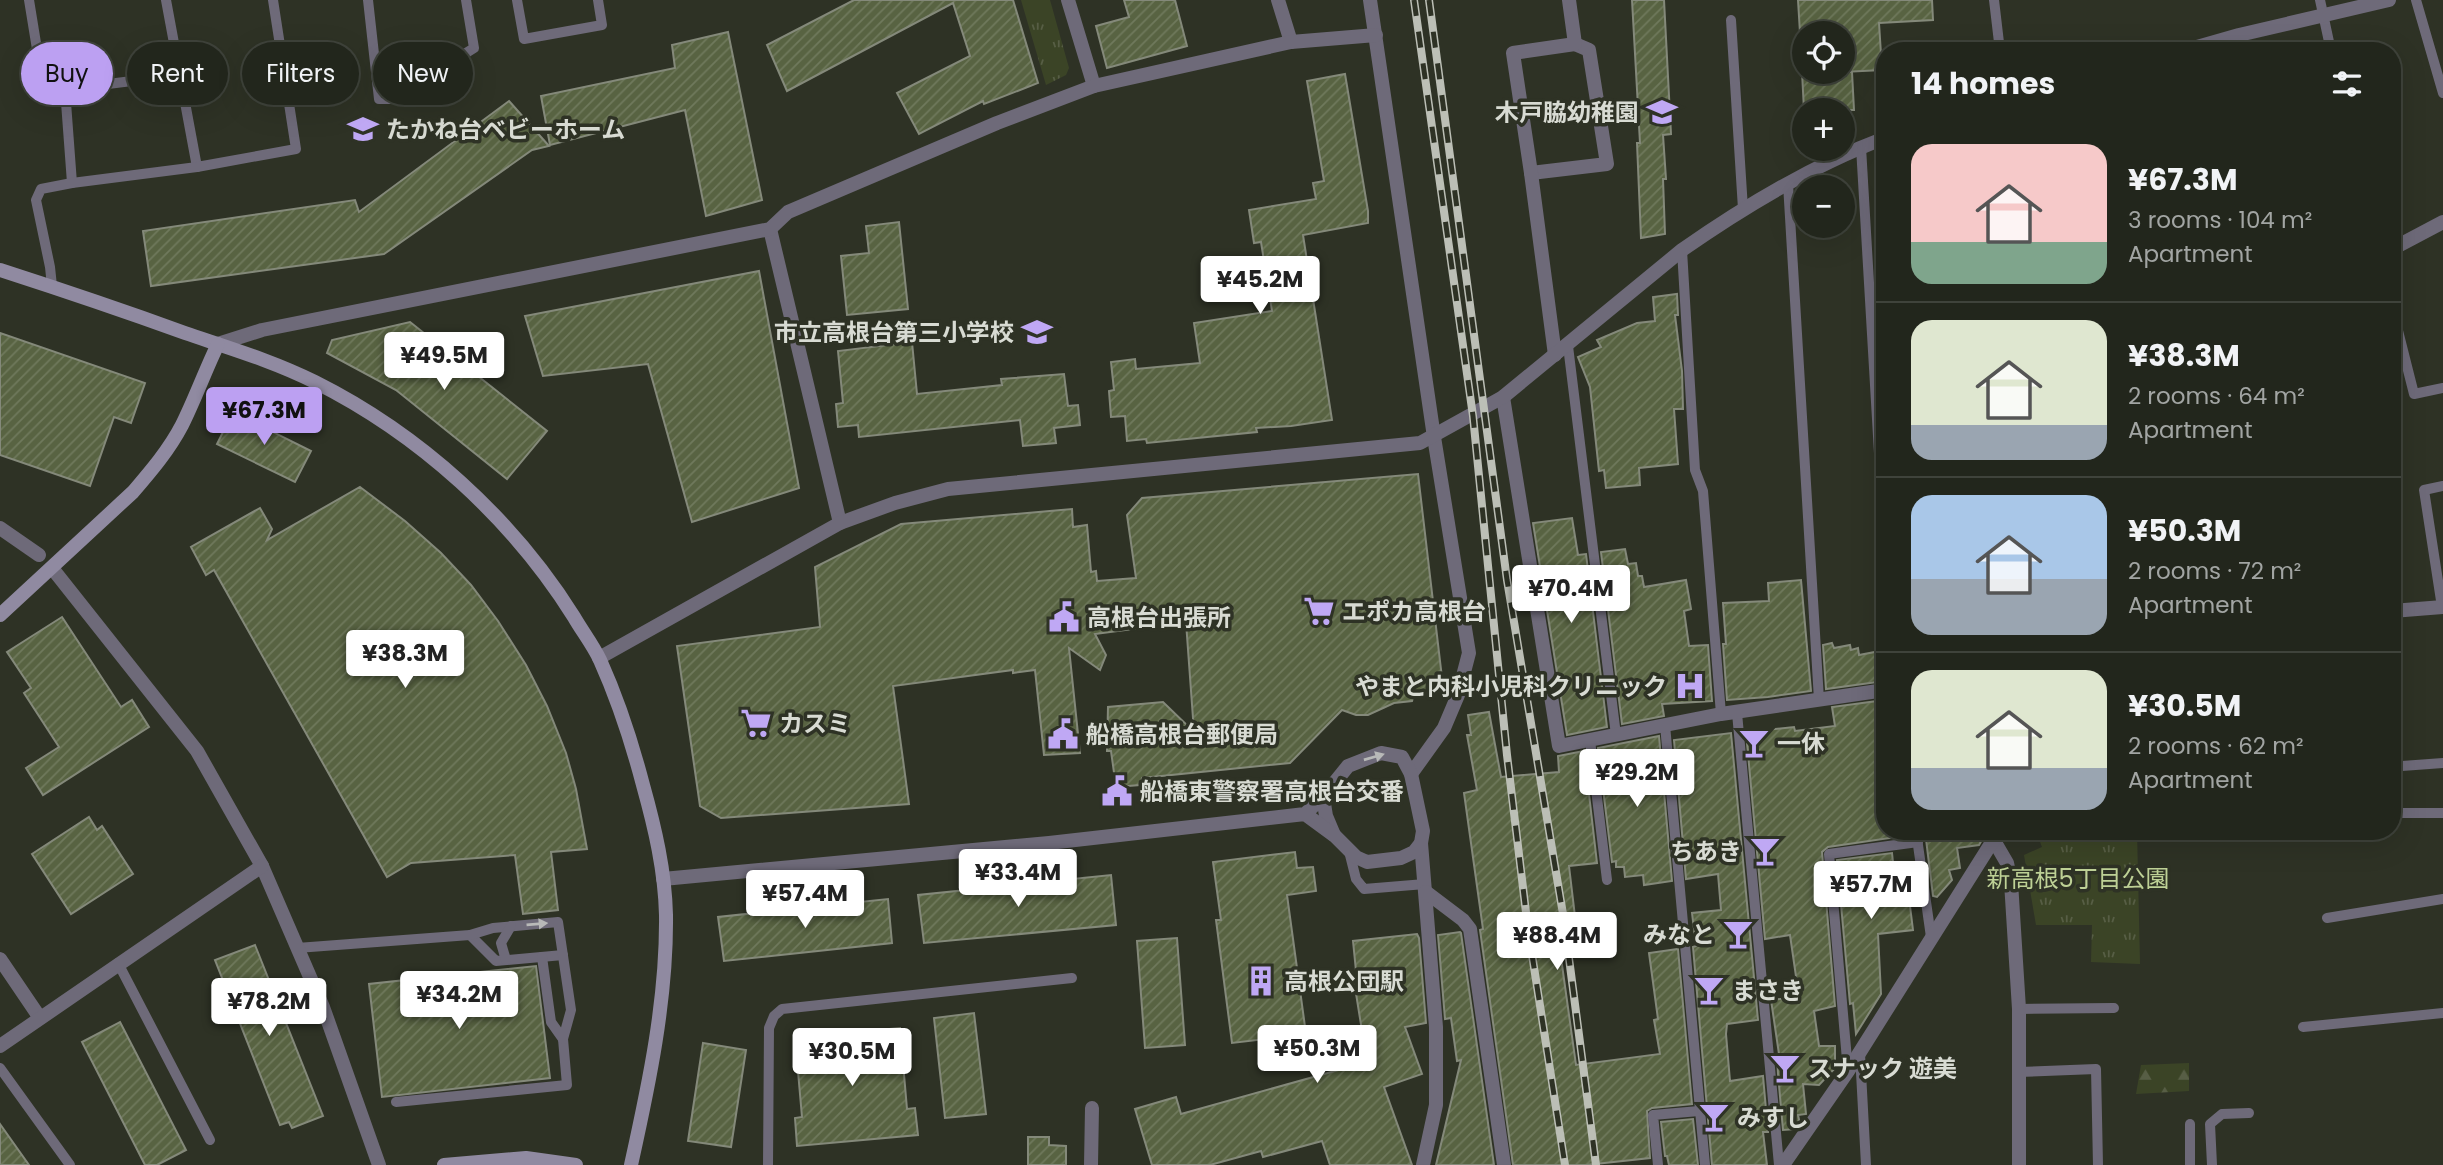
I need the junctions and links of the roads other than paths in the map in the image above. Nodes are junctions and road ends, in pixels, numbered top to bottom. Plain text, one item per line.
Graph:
1 (29, 0) edge
2 (166, 0) edge
3 (272, 0) edge
4 (368, 0) edge
5 (466, 0) edge
6 (517, 0) edge
7 (598, 0) edge
8 (1068, 0) edge
9 (1278, 0) edge
10 (1370, 0) edge
11 (1569, 0) edge
12 (1994, 0) edge
13 (2320, 0) edge
14 (2389, 0) edge
15 (2416, 0) edge
16 (2322, 15) junction
17 (1731, 20) dead end
18 (1376, 35) junction
19 (2239, 35) junction
20 (36, 42) edge
21 (174, 42) edge
22 (1291, 42) junction
23 (1999, 42) edge
24 (2214, 42) edge
25 (2241, 42) edge
26 (2329, 42) edge
27 (1575, 44) junction
28 (1094, 86) junction
29 (2443, 93) edge
30 (66, 105) edge
31 (186, 105) edge
32 (1876, 141) edge
33 (1861, 147) junction
34 (197, 167) junction
35 (1531, 173) junction
36 (72, 183) junction
37 (1788, 184) junction
38 (1743, 209) junction
39 (2443, 222) edge
40 (770, 229) junction
41 (2401, 244) edge
42 (1682, 250) junction
43 (0, 270) edge
44 (52, 286) junction
45 (2401, 343) edge
46 (218, 344) junction
47 (1568, 346) junction
48 (1555, 355) junction
49 (2443, 388) edge
50 (1503, 397) junction
51 (1876, 402) edge
52 (1434, 437) junction
53 (2443, 486) edge
54 (840, 523) junction
55 (0, 528) edge
56 (39, 555) dead end
57 (52, 568) junction
58 (2443, 607) edge
59 (2401, 610) edge
60 (0, 615) edge
61 (599, 657) junction
62 (1876, 691) edge
63 (1819, 700) junction
64 (1737, 713) junction
65 (1721, 714) junction
66 (1665, 725) junction
67 (1616, 735) junction
68 (1590, 740) junction
69 (1431, 744) junction
70 (1402, 757) junction
71 (2443, 763) edge
72 (2402, 766) dead end
73 (1411, 774) junction
74 (1322, 797) junction
75 (2401, 813) edge
76 (2443, 813) edge
77 (1305, 814) junction
78 (1335, 836) junction
79 (1901, 840) edge
80 (1917, 840) edge
81 (1993, 840) edge
82 (1998, 840) edge
83 (1421, 843) junction
84 (1349, 851) junction
85 (262, 866) junction
86 (663, 879) junction
87 (1607, 880) dead end
88 (1425, 888) junction
89 (2443, 899) edge
90 (2327, 918) dead end
91 (511, 926) junction
92 (470, 935) junction
93 (1931, 937) junction
94 (297, 948) junction
95 (563, 954) junction
96 (542, 957) junction
97 (0, 959) edge
98 (506, 960) junction
99 (118, 963) junction
100 (1072, 978) dead end
101 (2114, 1008) dead end
102 (2019, 1009) junction
103 (2443, 1013) edge
104 (40, 1018) junction
105 (2302, 1027) dead end
106 (563, 1039) junction
107 (0, 1046) edge
108 (1860, 1054) junction
109 (0, 1068) edge
110 (1849, 1071) junction
111 (2018, 1072) junction
112 (396, 1102) dead end
113 (1092, 1108) dead end
114 (1699, 1111) junction
115 (2249, 1113) dead end
116 (2190, 1124) dead end
117 (211, 1140) dead end
118 (70, 1165) edge
119 (379, 1165) edge
120 (444, 1165) edge
121 (576, 1165) edge
122 (631, 1165) edge
123 (768, 1165) edge
124 (1091, 1165) edge
125 (1423, 1165) edge
126 (1504, 1165) edge
127 (1658, 1165) edge
128 (1705, 1165) edge
129 (1781, 1165) edge
130 (1866, 1165) edge
131 (2019, 1165) edge
132 (2098, 1165) edge
133 (2190, 1165) edge
134 (2212, 1165) edge

1 - 20 lane
2 - 21 lane
3 - 34 lane
4 - 5 lane
6 - 7 lane
8 - 28 street
9 - 22 street
10 - 18 street
11 - 27 street
12 - 23 lane
13 - 16 lane
14 - 16 street
15 - 29 lane
16 - 19 street
16 - 26 lane
17 - 38 lane
18 - 22 street
18 - 52 street
19 - 24 street
19 - 25 lane
22 - 28 street
27 - 35 street
27 - 35 street
28 - 40 street
30 - 36 lane
31 - 34 lane
32 - 33 street
33 - 37 street
33 - 51 lane
34 - 36 lane
35 - 48 street
36 - 44 lane
37 - 38 street
37 - 63 lane
38 - 42 street
39 - 41 street
40 - 46 street
40 - 54 street
42 - 47 street
42 - 65 lane
43 - 44 street
44 - 46 street
45 - 49 lane
46 - 57 street
46 - 61 street
47 - 48 street
47 - 67 lane
48 - 50 street
50 - 52 street
50 - 68 street
52 - 54 street
52 - 69 street
53 - 58 lane
54 - 61 street
55 - 56 street
57 - 60 street
57 - 85 street
58 - 59 street
61 - 86 street
62 - 63 street
63 - 64 street
64 - 65 street
64 - 129 lane
65 - 66 street
66 - 67 street
66 - 114 lane
67 - 68 street
68 - 87 lane
69 - 70 street
69 - 73 street
70 - 73 street
74 -> 70 street
71 - 72 lane
73 - 83 street
74 - 77 street
74 - 78 street
75 - 76 lane
77 - 78 street
77 - 86 street
78 - 84 street
79 - 110 lane
80 - 93 lane
81 - 93 street
82 - 102 street
83 - 84 street
83 - 88 street
84 - 88 lane
85 - 94 street
85 - 99 street
86 - 122 street
88 - 125 street
88 - 126 street
89 - 90 lane
91 - 92 lane
91 -> 95 lane
91 - 98 lane
92 - 94 lane
92 - 98 lane
93 - 108 street
94 - 119 street
95 - 96 lane
95 - 106 lane
96 - 98 lane
96 - 106 lane
97 - 104 street
99 - 104 street
99 - 117 lane
100 - 123 lane
101 - 102 lane
102 - 111 street
103 - 105 lane
104 - 107 street
106 - 112 lane
108 - 110 street
108 - 130 lane
109 - 118 lane
110 - 129 street
111 - 131 street
111 - 132 lane
113 - 124 street
114 - 127 lane
114 - 128 lane
115 - 134 lane
116 - 133 lane
120 - 121 street

